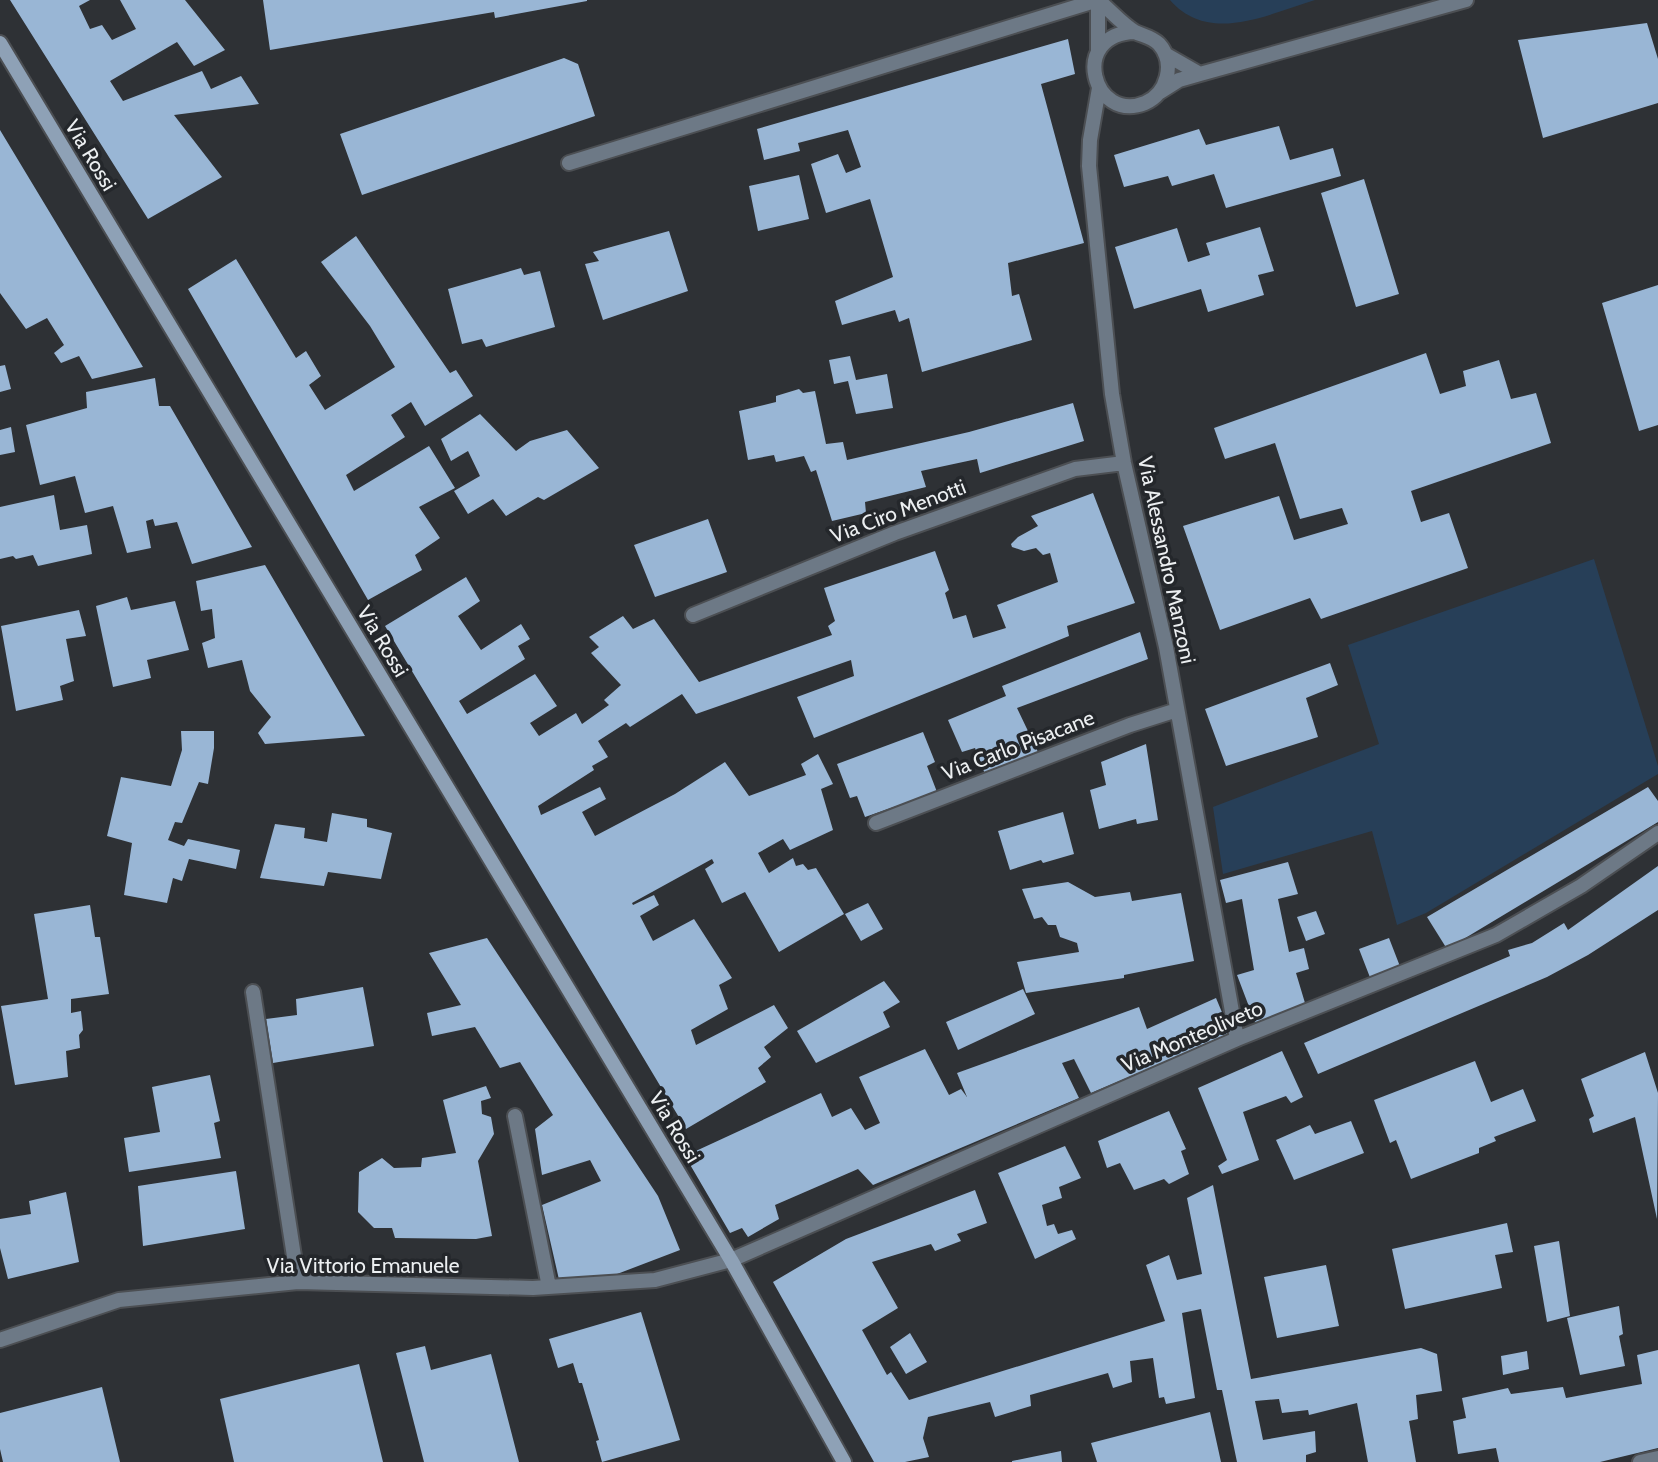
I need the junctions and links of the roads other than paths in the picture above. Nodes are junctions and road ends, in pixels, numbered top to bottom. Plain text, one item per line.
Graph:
1 (1098, 0) edge
2 (1466, 0) edge
3 (1136, 32) junction
4 (0, 43) edge
5 (1098, 51) junction
6 (1166, 54) junction
7 (1200, 74) junction
8 (1099, 88) junction
9 (1160, 92) junction
10 (569, 163) dead end
11 (1124, 463) junction
12 (693, 615) dead end
13 (1177, 710) junction
14 (876, 823) dead end
15 (1658, 833) edge
16 (253, 992) dead end
17 (1237, 1039) junction
18 (515, 1116) dead end
19 (731, 1260) junction
20 (298, 1282) junction
21 (549, 1287) junction
22 (0, 1340) edge
23 (1658, 1458) edge
24 (844, 1462) edge
25 (1640, 1462) edge

1 - 3 street
1 - 5 street
1 - 10 street
2 - 7 street
3 - 5 street
3 - 6 street
4 - 19 street, Via Rossi
5 - 8 street
6 - 7 street
6 - 9 street
7 - 9 street
8 - 9 street
8 - 11 street, Via Alessandro Manzoni
11 - 12 street, Via Ciro Menotti
11 - 13 street, Via Alessandro Manzoni
13 - 14 street, Via Carlo Pisacane
13 - 17 street, Via Alessandro Manzoni
15 - 17 street, Via Monteoliveto
16 - 20 street
17 - 19 street, Via Monteoliveto
18 - 21 street
19 - 21 street, Via Vittorio Emanuele
19 - 24 street, Via Rossi
20 - 21 street, Via Vittorio Emanuele
20 - 22 street, Via Vittorio Emanuele
23 - 25 street

